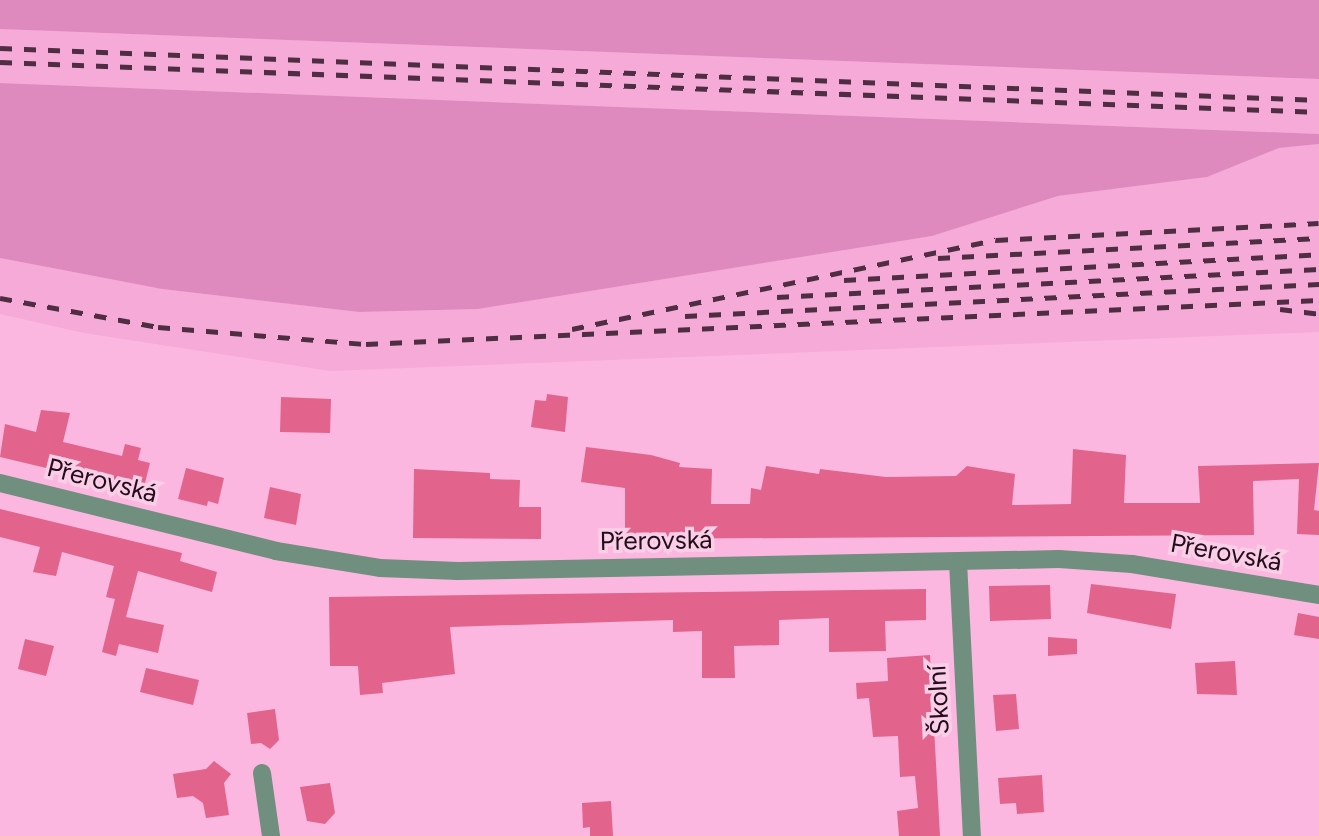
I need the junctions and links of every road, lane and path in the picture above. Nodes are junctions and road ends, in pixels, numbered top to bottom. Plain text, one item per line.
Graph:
1 (0, 483) edge
2 (958, 562) junction
3 (1319, 595) edge
4 (262, 774) dead end
5 (271, 836) edge
6 (972, 836) edge

1 - 2 street, Přerovská
2 - 3 street, Přerovská
2 - 6 street, Školní
4 - 5 street

